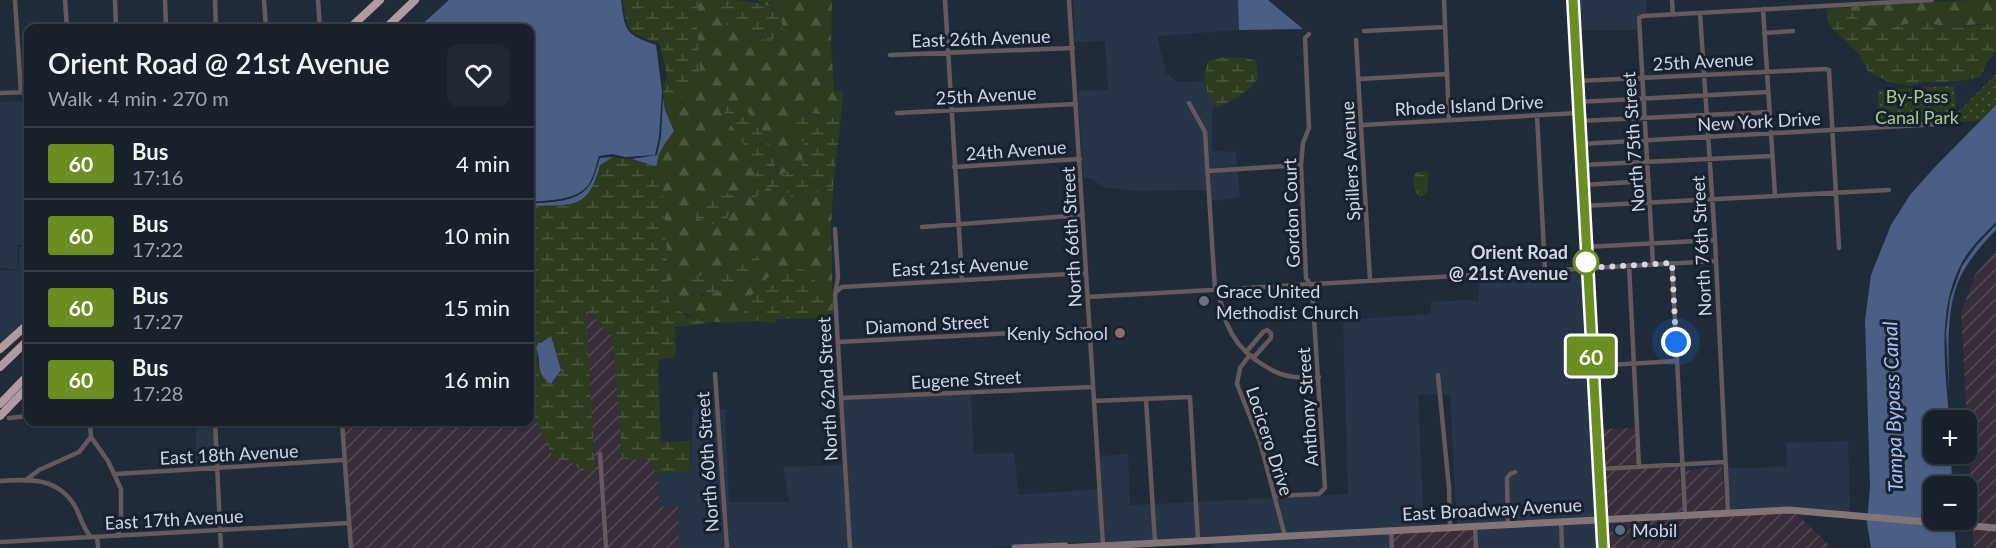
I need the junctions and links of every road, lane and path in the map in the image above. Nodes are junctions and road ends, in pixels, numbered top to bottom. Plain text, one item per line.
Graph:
1 (15, 0) edge
2 (65, 0) edge
3 (115, 0) edge
4 (165, 0) edge
5 (215, 0) edge
6 (264, 0) edge
7 (318, 0) edge
8 (380, 0) edge
9 (415, 0) edge
10 (945, 0) edge
11 (1070, 0) edge
12 (1444, 0) edge
13 (1573, 0) edge
14 (1672, 0) edge
15 (1800, 0) edge
16 (1932, 0) edge
17 (1801, 7) junction
18 (1763, 9) junction
19 (1700, 13) junction
20 (1673, 15) junction
21 (67, 24) edge
22 (117, 24) edge
23 (166, 24) edge
24 (216, 24) edge
25 (266, 24) edge
26 (320, 24) edge
27 (354, 24) edge
28 (390, 24) edge
29 (1445, 27) junction
30 (1364, 31) dead end
31 (1793, 31) dead end
32 (1764, 33) junction
33 (1309, 34) dead end
34 (1356, 40) dead end
35 (1073, 48) junction
36 (948, 53) junction
37 (890, 55) dead end
38 (1767, 72) junction
39 (1447, 74) junction
40 (1705, 75) junction
41 (1642, 78) junction
42 (1359, 79) junction
43 (1577, 81) junction
44 (21, 92) joint
45 (1768, 92) junction
46 (0, 93) edge
47 (1706, 96) junction
48 (1643, 99) junction
49 (1578, 102) junction
50 (1189, 103) dead end
51 (1076, 104) junction
52 (951, 111) junction
53 (1769, 112) junction
54 (897, 113) dead end
55 (1537, 115) junction
56 (1707, 116) junction
57 (1579, 117) junction
58 (1644, 118) junction
59 (1449, 120) junction
60 (1939, 124) dead end
61 (1362, 125) junction
62 (1832, 131) junction
63 (1771, 134) junction
64 (1708, 137) junction
65 (1646, 140) junction
66 (1580, 144) junction
67 (1772, 156) junction
68 (1709, 158) junction
69 (1080, 159) junction
70 (1648, 161) junction
71 (1301, 165) junction
72 (1581, 165) junction
73 (954, 167) junction
74 (1208, 171) junction
75 (1649, 181) junction
76 (1582, 185) junction
77 (1888, 190) dead end
78 (1836, 192) junction
79 (1775, 195) junction
80 (1712, 199) junction
81 (1650, 202) junction
82 (1583, 206) junction
83 (1083, 215) junction
84 (958, 224) junction
85 (922, 227) dead end
86 (835, 229) dead end
87 (1715, 240) junction
88 (1652, 243) junction
89 (1585, 247) junction
90 (1839, 248) dead end
91 (1716, 261) junction
92 (1672, 263) junction
93 (1653, 264) junction
94 (1629, 265) junction
95 (1586, 268) junction
96 (1545, 271) junction
97 (1086, 273) junction
98 (962, 279) junction
99 (1370, 280) junction
100 (1311, 284) junction
101 (1217, 289) junction
102 (837, 291) junction
103 (1088, 297) junction
104 (24, 328) edge
105 (1090, 329) junction
106 (838, 342) junction
107 (24, 344) edge
108 (0, 349) edge
109 (1249, 356) junction
110 (1677, 361) junction
111 (1635, 364) junction
112 (1592, 366) junction
113 (0, 367) edge
114 (715, 374) dead end
115 (1438, 375) dead end
116 (1319, 377) junction
117 (24, 379) edge
118 (1094, 387) junction
119 (24, 392) edge
120 (841, 398) junction
121 (1146, 399) junction
122 (1094, 401) junction
123 (0, 404) edge
124 (24, 416) edge
125 (5, 417) edge
126 (90, 426) edge
127 (215, 426) edge
128 (342, 426) edge
129 (91, 437) junction
130 (600, 454) dead end
131 (344, 460) junction
132 (1724, 462) junction
133 (1681, 464) junction
134 (1639, 467) junction
135 (217, 468) junction
136 (1599, 469) junction
137 (39, 470) junction
138 (1515, 472) dead end
139 (115, 474) junction
140 (26, 480) junction
141 (41, 480) junction
142 (0, 481) edge
143 (1275, 496) junction
144 (1728, 513) junction
145 (1685, 514) junction
146 (1601, 519) junction
147 (1561, 521) junction
148 (349, 523) junction
149 (1508, 524) junction
150 (1475, 526) junction
151 (1450, 527) junction
152 (1996, 528) edge
153 (220, 530) junction
154 (1391, 530) junction
155 (118, 536) junction
156 (91, 537) junction
157 (97, 537) junction
158 (1285, 537) junction
159 (1198, 540) junction
160 (0, 542) edge
161 (1155, 542) junction
162 (1104, 546) edge
163 (1064, 547) edge
164 (98, 548) edge
165 (221, 548) edge
166 (351, 548) edge
167 (606, 548) edge
168 (726, 548) edge
169 (850, 548) edge
170 (1015, 548) edge
171 (1037, 548) edge
172 (1392, 548) edge
173 (1476, 548) edge
174 (1562, 548) edge
175 (1603, 548) edge

1 - 44 street
2 - 21 street
3 - 22 street
4 - 23 street
5 - 24 street
6 - 25 street
7 - 26 street
8 - 27 highway
9 - 28 highway
10 - 36 street
11 - 35 street, North 66th Street
12 - 29 street
13 - 43 main road
14 - 20 street
15 - 17 street
16 - 17 street
17 - 18 street
18 - 19 street
18 - 32 street
19 - 20 street
19 - 40 street, North 76th Street
20 - 41 street, North 75th Street
29 - 30 street
29 - 39 street
31 - 32 street
32 - 38 street
33 - 71 street, Gordon Court
34 - 42 street, Spillers Avenue
35 - 36 street, East 26th Avenue
35 - 51 street, North 66th Street
36 - 37 street, East 26th Avenue
36 - 52 street
38 - 40 street, 25th Avenue
38 - 45 street
38 - 62 street, 25th Avenue
39 - 42 street
39 - 59 street
40 - 41 street, 25th Avenue
40 - 47 street, North 76th Street
41 - 43 street, 25th Avenue
41 - 48 street, North 75th Street
42 - 61 street, Spillers Avenue
43 - 49 main road
44 - 46 street
45 - 47 street
45 - 53 street
47 - 48 street
47 - 56 street, North 76th Street
48 - 49 street
48 - 58 street, North 75th Street
49 - 57 main road
50 - 74 street
51 - 52 street, 25th Avenue
51 - 69 street, North 66th Street
52 - 54 street, 25th Avenue
52 - 73 street
53 - 56 street, Rhode Island Drive
53 - 63 street
55 - 57 street, Rhode Island Drive
55 - 59 street, Rhode Island Drive
55 - 96 street
56 - 58 street, Rhode Island Drive
56 - 64 street, North 76th Street
57 - 58 street, Rhode Island Drive
57 - 66 main road
58 - 65 street, North 75th Street
59 - 61 street, Rhode Island Drive
60 - 62 street, New York Drive
61 - 99 street, Spillers Avenue
62 - 63 street, New York Drive
62 - 78 street
63 - 64 street, New York Drive
63 - 67 street
64 - 65 street, New York Drive
64 - 68 street, North 76th Street
65 - 66 street, New York Drive
65 - 70 street, North 75th Street
66 - 72 main road
67 - 68 street
67 - 79 street
68 - 70 street
68 - 80 street, North 76th Street
69 - 73 street, 24th Avenue
69 - 83 street, North 66th Street
70 - 72 street
70 - 75 street, North 75th Street
71 - 74 street
71 - 100 street, Gordon Court
72 - 76 main road
73 - 84 street
74 - 101 street
75 - 76 street
75 - 81 street, North 75th Street
76 - 82 main road
77 - 78 street
78 - 79 street
78 - 90 street
79 - 80 street
80 - 81 street
80 - 87 street, North 76th Street
81 - 82 street
81 - 88 street, North 75th Street
82 - 89 main road
83 - 84 street
83 - 97 street, North 66th Street
84 - 85 street
84 - 98 street
86 - 102 street, North 62nd Street
87 - 88 street
87 - 91 street, North 76th Street
88 - 89 street
88 - 93 street, North 75th Street
89 - 95 main road
91 - 92 street
91 - 132 street, North 76th Street
92 - 93 street
92 - 110 street
93 - 94 street
94 - 95 street
94 - 111 street
95 - 96 street
95 - 112 main road
96 - 99 street
97 - 98 street, East 21st Avenue
97 - 103 street, North 66th Street
98 - 102 street, East 21st Avenue
99 - 100 street
100 - 101 street
100 - 116 street, Anthony Street
101 - 103 street
101 - 109 street
102 - 106 street, North 62nd Street
103 - 105 street, North 66th Street
104 - 108 highway
105 - 106 street, Diamond Street
105 - 118 street, North 66th Street
106 - 120 street, North 62nd Street
107 - 113 highway
109 - 109 street, Locicero Drive
109 - 116 street
109 - 143 street, Locicero Drive
110 - 111 street
110 - 133 street
111 - 112 street
111 - 134 street
112 - 136 main road
114 - 168 street, North 60th Street
115 - 151 street
116 - 143 street, Anthony Street
117 - 123 highway
118 - 120 street, Eugene Street
118 - 122 street, North 66th Street
119 - 125 highway
120 - 169 street, North 62nd Street
121 - 122 street
121 - 159 street
121 - 161 street
122 - 162 street, North 66th Street
124 - 125 street
126 - 129 street
127 - 135 street
128 - 131 street
129 - 137 street
129 - 139 street
130 - 167 street
131 - 135 street, East 18th Avenue
131 - 148 street
132 - 133 street
132 - 144 street, North 76th Street
133 - 134 street
133 - 145 street
134 - 136 street
135 - 139 street, East 18th Avenue
135 - 153 street
136 - 146 main road
137 - 140 street
137 - 141 street
138 - 149 street
139 - 155 street
140 - 141 street
140 - 142 street
141 - 156 street
143 - 158 street, Locicero Drive
144 - 145 main road, East Broadway Avenue
144 - 152 main road, East Broadway Avenue
145 - 146 main road, East Broadway Avenue
146 - 147 main road, East Broadway Avenue
146 - 175 main road
147 - 149 main road, East Broadway Avenue
147 - 174 street
148 - 153 street, East 17th Avenue
148 - 166 street
149 - 150 main road, East Broadway Avenue
150 - 151 main road, East Broadway Avenue
150 - 173 street
151 - 154 main road, East Broadway Avenue
153 - 155 street, East 17th Avenue
153 - 165 street
154 - 158 main road, East Broadway Avenue
154 - 172 street
155 - 157 street, East 17th Avenue
156 - 157 street, East 17th Avenue
156 - 160 street, East 17th Avenue
157 - 164 street
158 - 159 main road, East Broadway Avenue
159 - 161 main road, East Broadway Avenue
161 - 162 main road, East Broadway Avenue
162 - 163 main road, East Broadway Avenue
163 - 171 main road, East Broadway Avenue
170 - 171 main road, East Broadway Avenue

